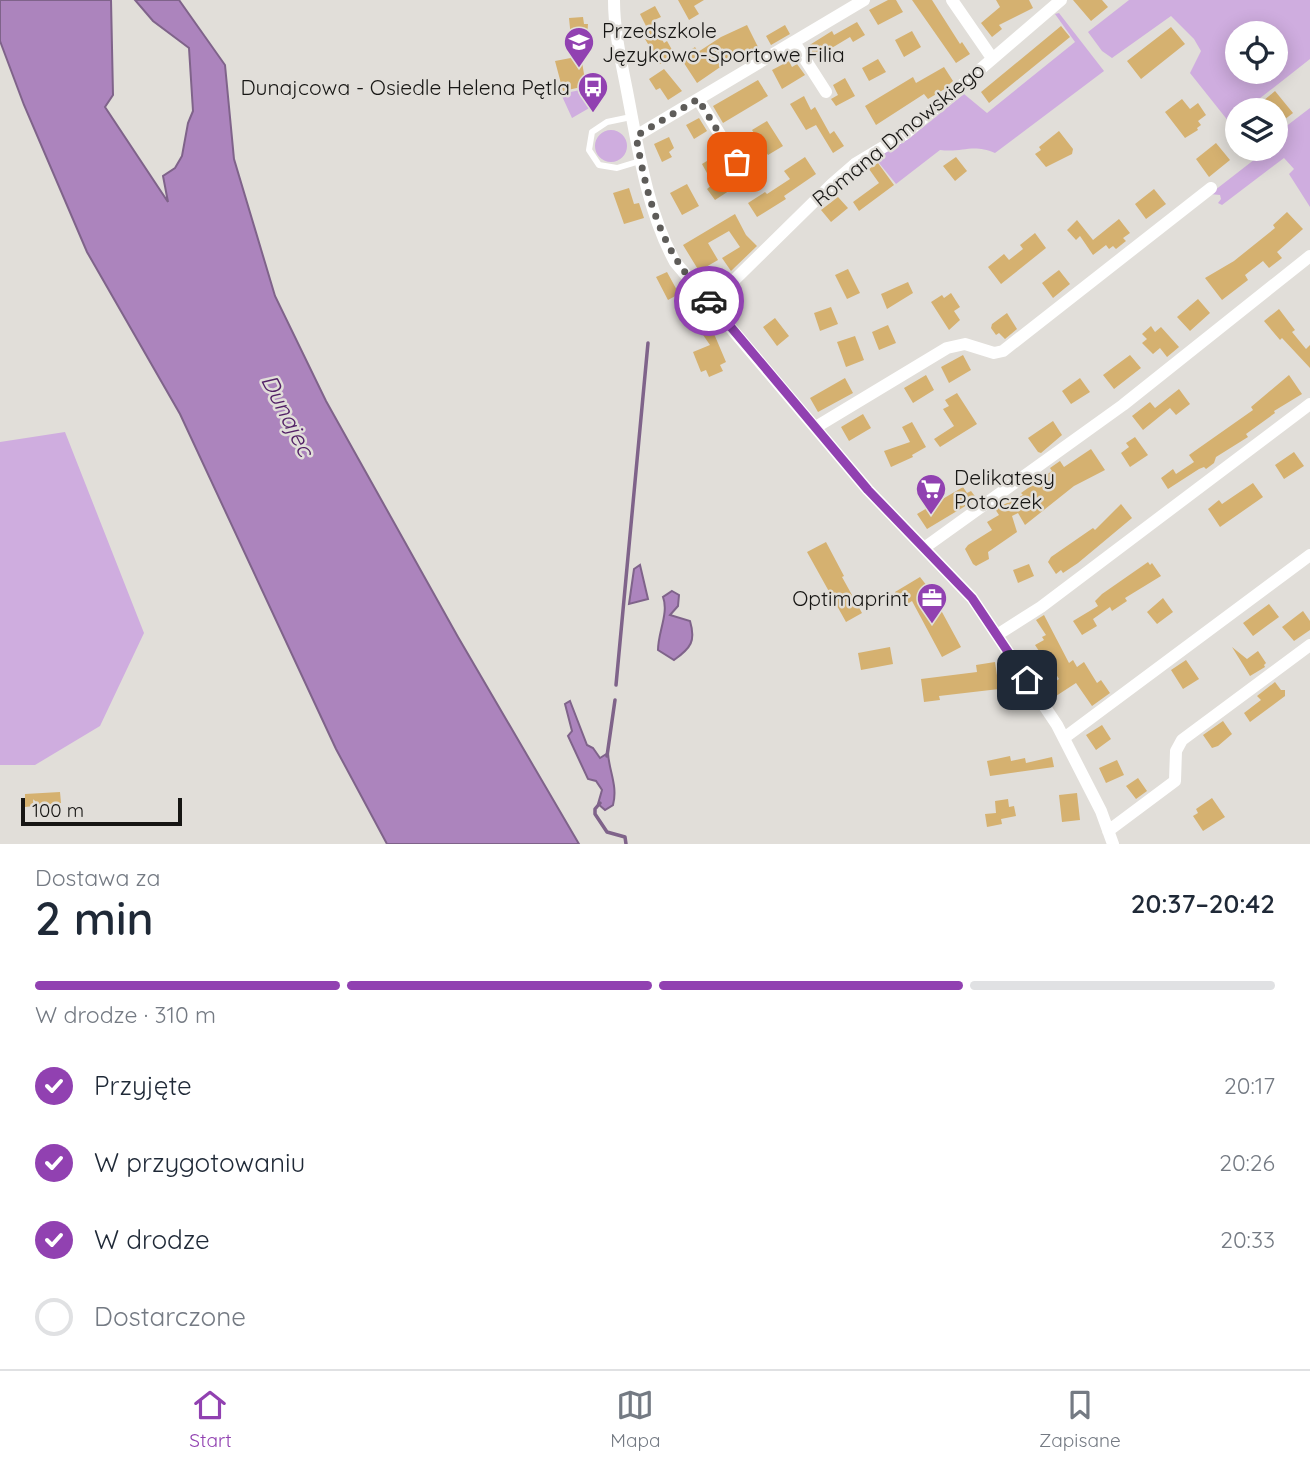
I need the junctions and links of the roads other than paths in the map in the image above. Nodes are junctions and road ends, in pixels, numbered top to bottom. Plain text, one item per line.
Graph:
1 (614, 0) edge
2 (864, 0) edge
3 (952, 0) edge
4 (1061, 0) edge
5 (794, 42) junction
6 (992, 58) junction
7 (826, 92) dead end
8 (698, 99) junction
9 (631, 117) junction
10 (636, 136) junction
11 (640, 161) junction
12 (737, 162) dead end
13 (1211, 188) dead end
14 (1310, 256) edge
15 (711, 303) junction
16 (1310, 404) edge
17 (816, 427) junction
18 (924, 548) junction
19 (1310, 555) edge
20 (997, 635) junction
21 (1310, 645) edge
22 (1064, 738) junction
23 (1108, 831) junction
24 (1113, 844) edge

1 - 9 street
2 - 5 street
3 - 6 street
4 - 6 street, Romana Dmowskiego
5 - 7 street
5 - 8 street
6 - 15 street, Romana Dmowskiego
8 - 10 street
8 - 12 street
9 - 10 street
9 - 11 lane
10 - 11 street
11 - 15 street
13 - 17 street
14 - 18 street
15 - 17 street
16 - 20 street
17 - 18 street
18 - 20 street
19 - 22 street
20 - 22 street
21 - 23 street
22 - 23 street
23 - 24 street

